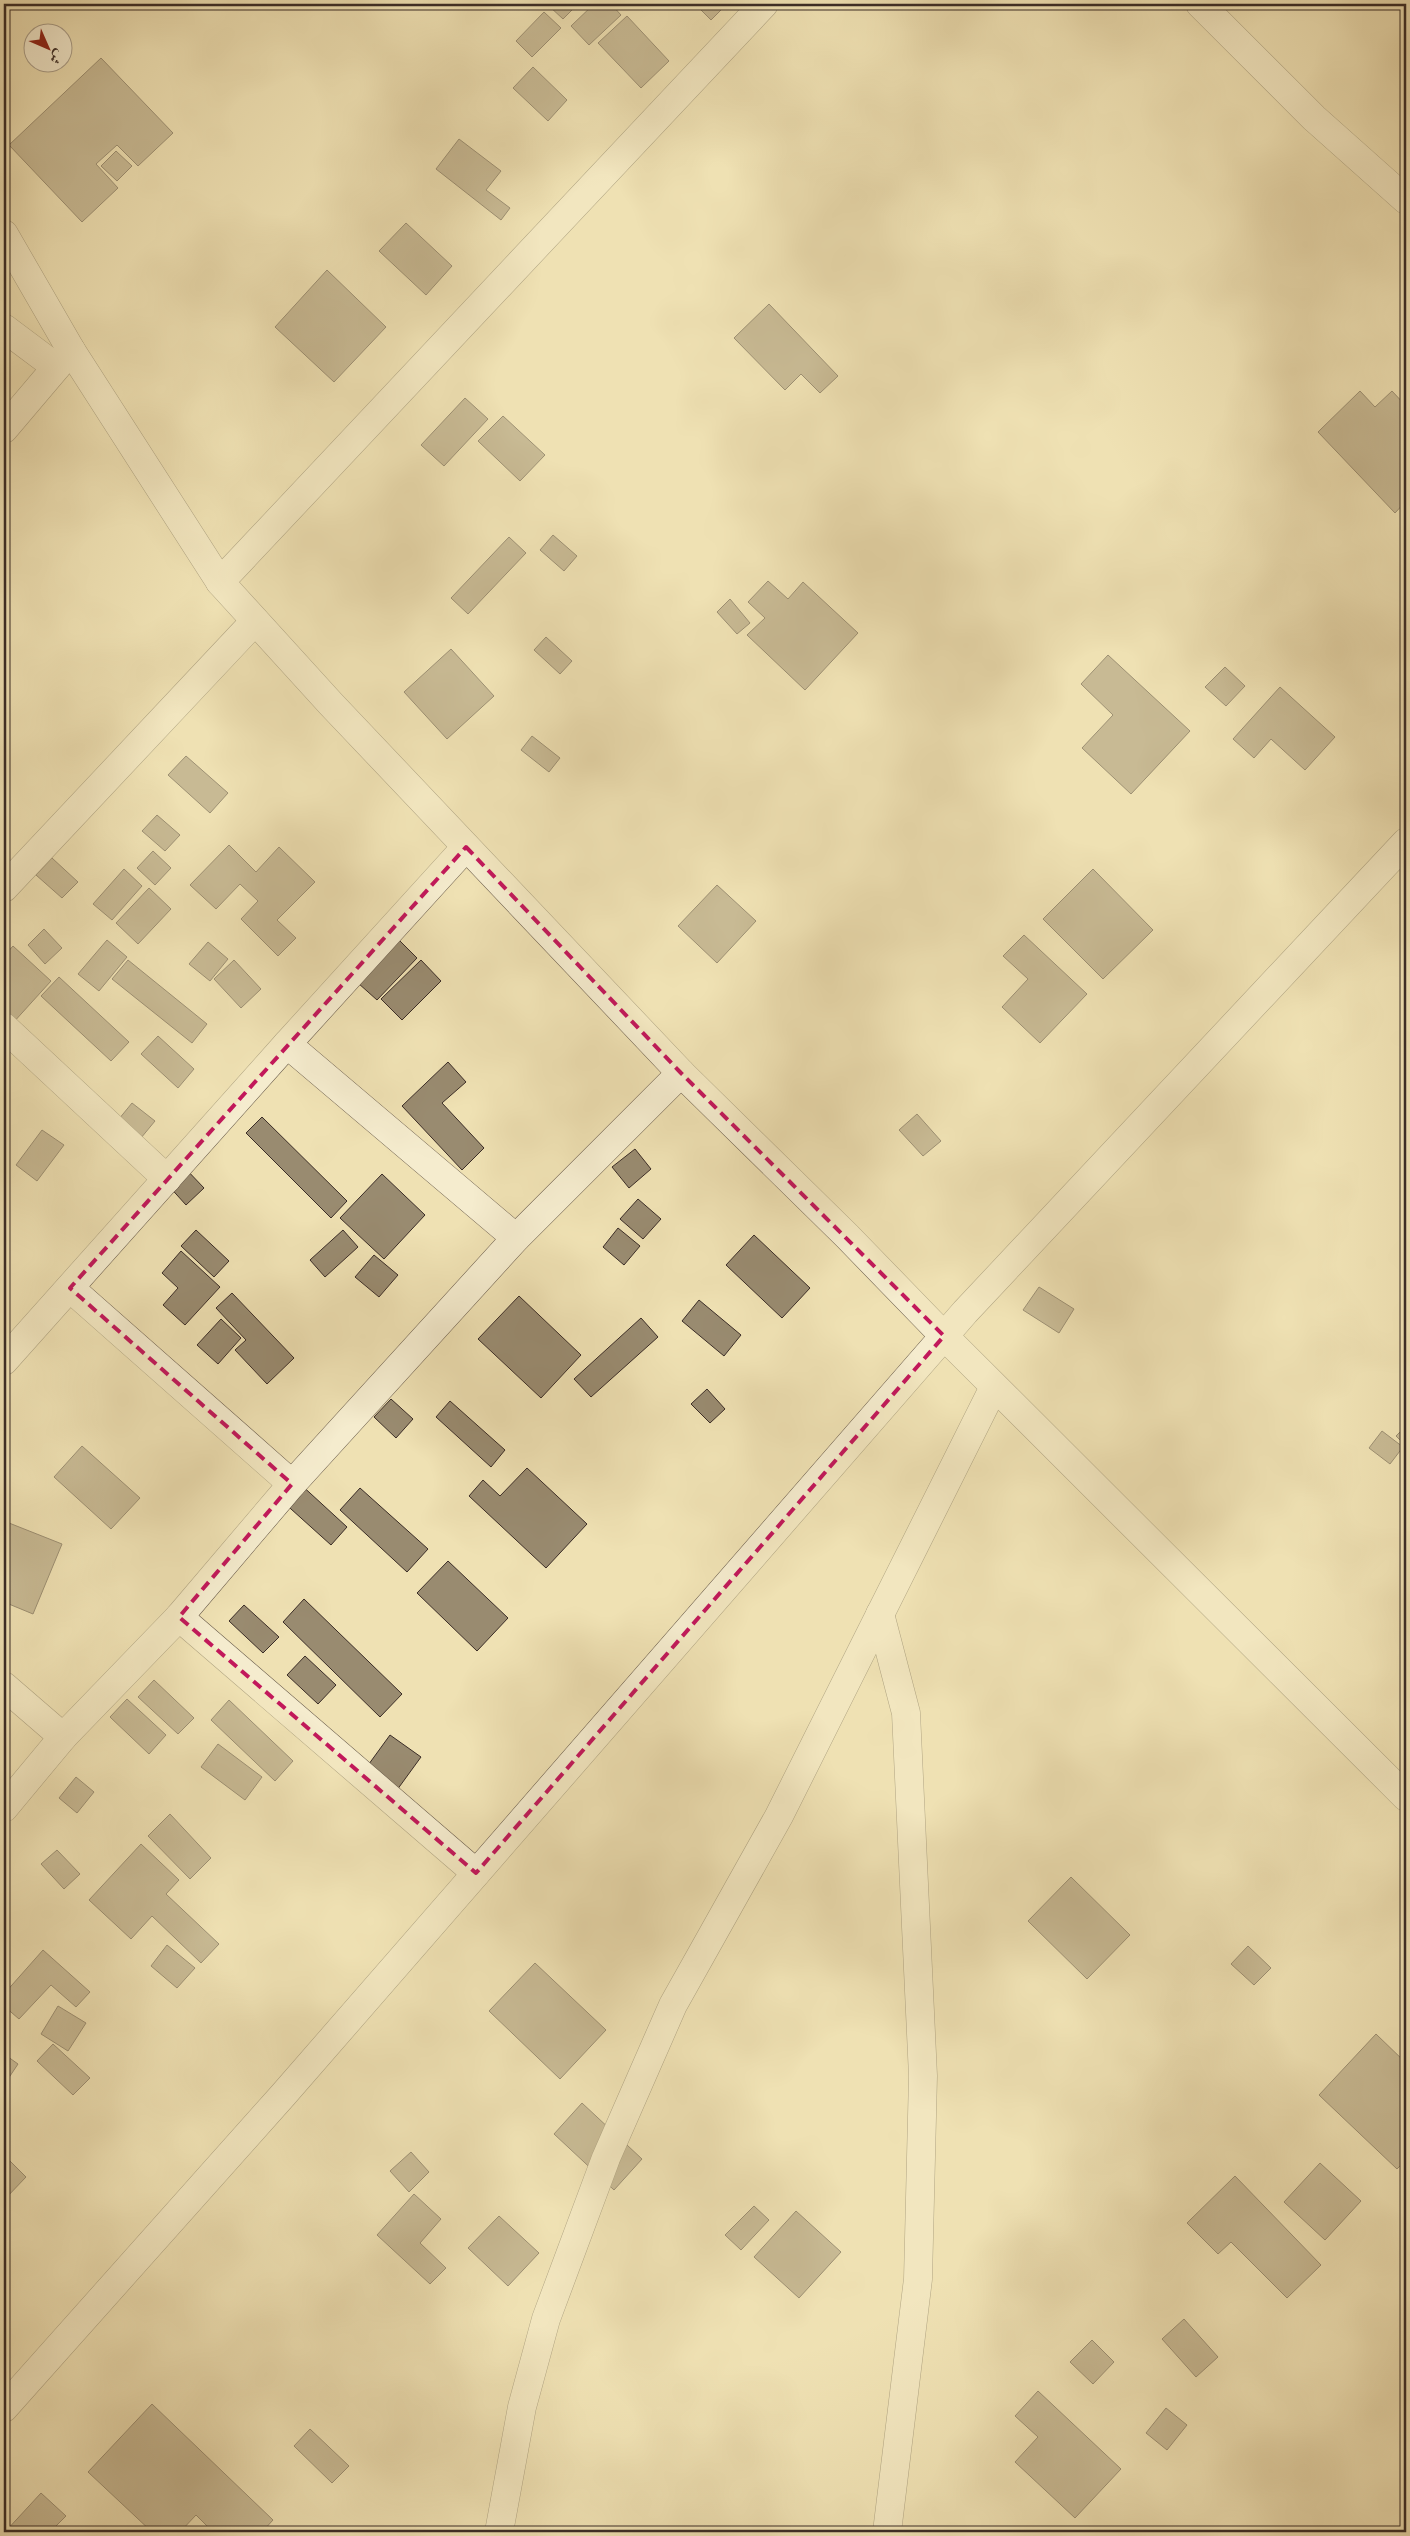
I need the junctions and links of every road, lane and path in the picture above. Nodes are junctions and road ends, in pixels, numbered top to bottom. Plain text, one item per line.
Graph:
1 (764, 4) edge
2 (1200, 4) edge
3 (1406, 200) edge
4 (4, 234) edge
5 (4, 328) edge
6 (64, 359) junction
7 (4, 429) edge
8 (220, 582) junction
9 (255, 621) junction
10 (1406, 842) edge
11 (466, 847) junction
12 (4, 888) edge
13 (4, 1027) edge
14 (287, 1044) junction
15 (681, 1073) junction
16 (167, 1179) junction
17 (516, 1238) junction
18 (70, 1288) junction
19 (944, 1336) junction
20 (4, 1361) edge
21 (994, 1387) junction
22 (292, 1484) junction
23 (880, 1614) junction
24 (179, 1617) junction
25 (4, 1686) edge
26 (63, 1737) junction
27 (1406, 1797) edge
28 (4, 1808) edge
29 (476, 1873) junction
30 (4, 2408) edge
31 (500, 2520) edge
32 (478, 2532) edge
33 (886, 2532) edge

1 - 8 street
2 - 3 street
4 - 6 street
5 - 6 street
6 - 7 street
6 - 8 street
8 - 9 street
9 - 11 street
9 - 12 street
10 - 19 street
11 - 14 street
11 - 15 street
13 - 16 street
14 - 16 street
14 - 17 street
15 - 17 street
15 - 19 street
16 - 18 street
17 - 22 street
18 - 20 street
18 - 22 street
19 - 21 street
19 - 29 street
21 - 23 street
21 - 27 street
22 - 24 street
23 - 31 street
23 - 33 street
24 - 26 street
24 - 29 street
25 - 26 street
26 - 28 street
29 - 30 street
31 - 32 street

